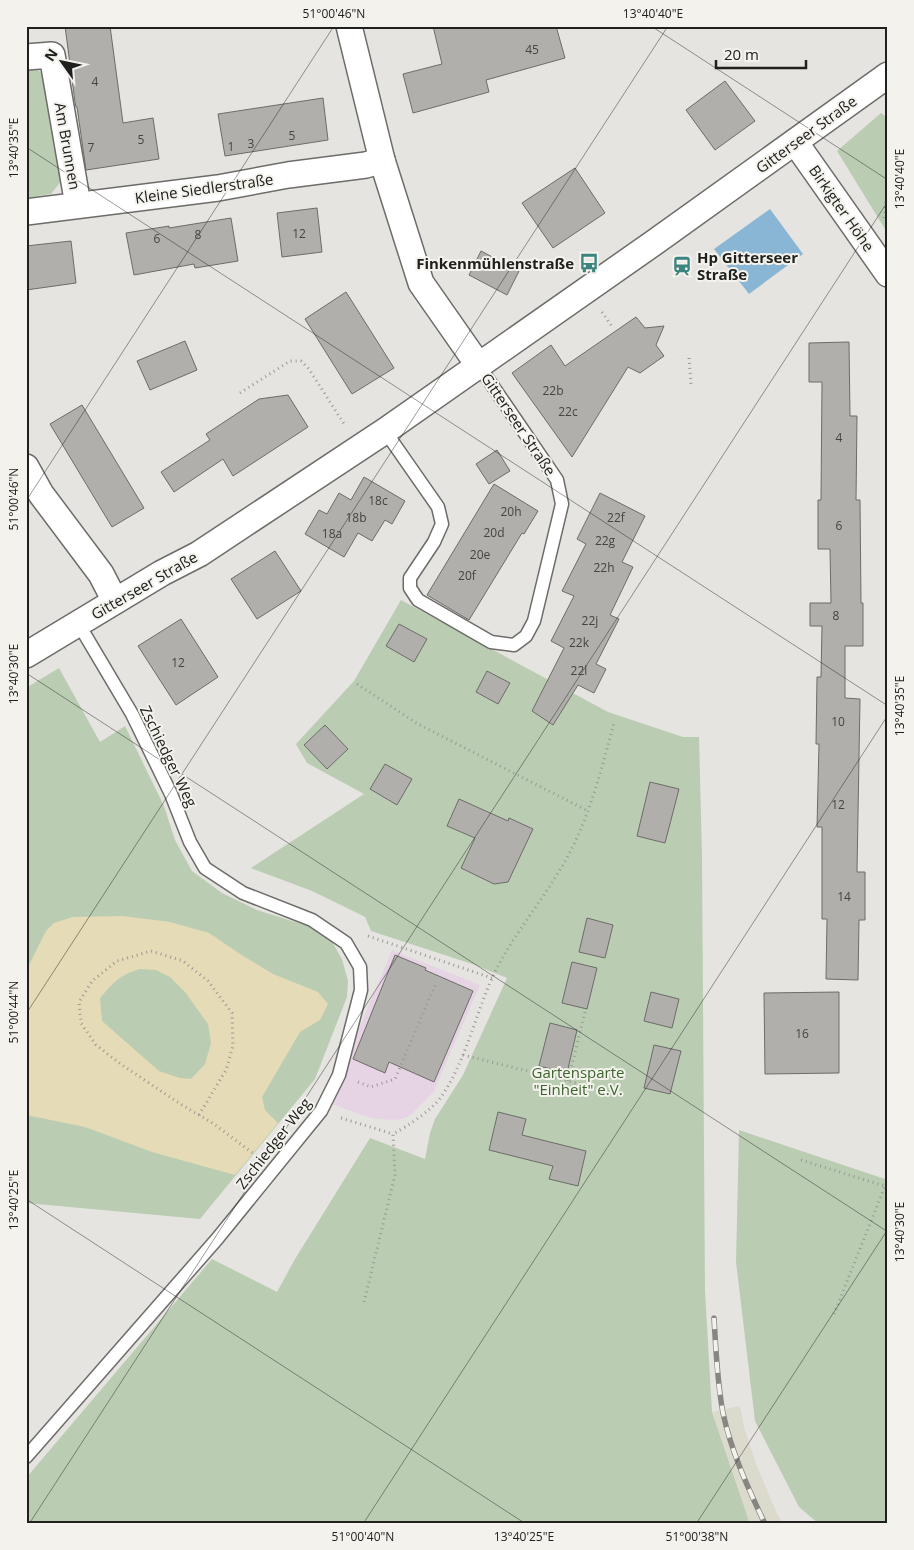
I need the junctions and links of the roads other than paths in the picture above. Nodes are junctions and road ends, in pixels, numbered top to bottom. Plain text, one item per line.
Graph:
1 (349, 26) edge
2 (26, 57) edge
3 (888, 75) edge
4 (795, 142) junction
5 (382, 160) junction
6 (78, 205) junction
7 (26, 212) edge
8 (888, 274) edge
9 (479, 366) junction
10 (385, 431) junction
11 (26, 466) edge
12 (115, 601) junction
13 (78, 623) junction
14 (26, 655) edge
15 (26, 1457) edge

1 - 5 street
2 - 6 street, Am Brunnen
3 - 4 street, Gitterseer Straße
4 - 8 street, Birkigter Höhe
4 - 9 street, Gitterseer Straße
5 - 6 street, Kleine Siedlerstraße
5 - 9 street
6 - 7 street, Kleine Siedlerstraße
9 - 10 street, Gitterseer Straße
9 - 10 lane, Gitterseer Straße
10 - 12 street, Gitterseer Straße
11 - 12 street
12 - 13 street, Gitterseer Straße
13 - 14 street, Gitterseer Straße
13 - 15 lane, Zschiedger Weg

